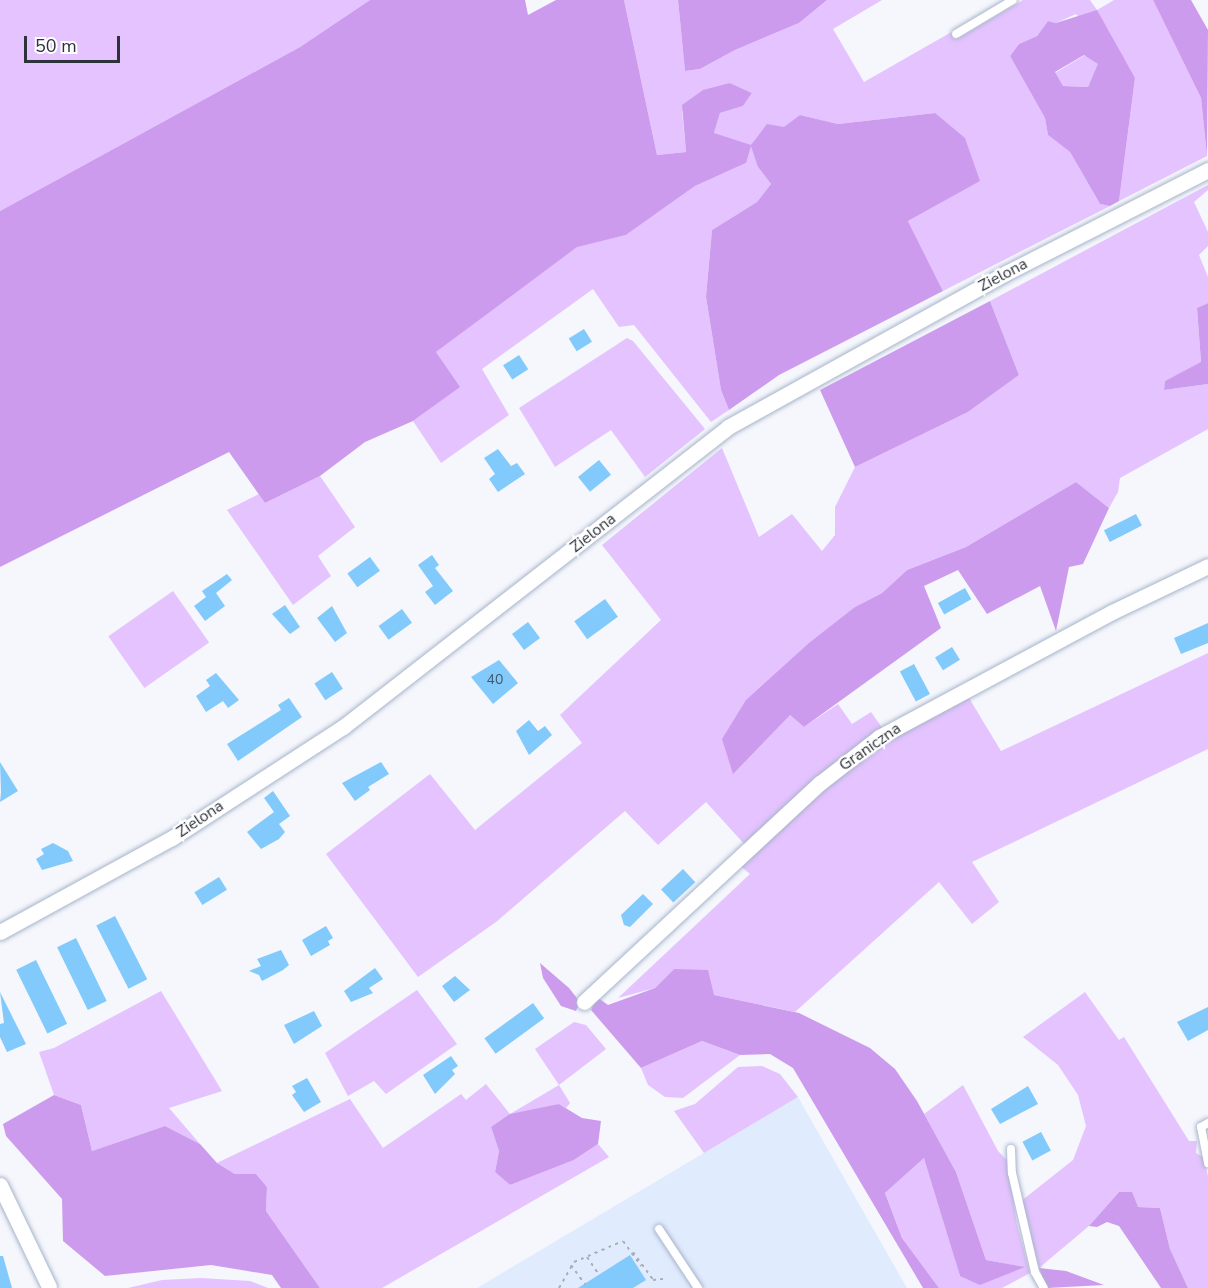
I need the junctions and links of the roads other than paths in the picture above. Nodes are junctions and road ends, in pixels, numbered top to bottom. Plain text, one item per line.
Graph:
1 (1013, 0) edge
2 (956, 34) dead end
3 (1208, 170) edge
4 (1208, 566) edge
5 (0, 932) edge
6 (584, 1002) dead end
7 (1208, 1123) edge
8 (1011, 1149) dead end
9 (1208, 1163) edge
10 (0, 1185) edge
11 (659, 1229) dead end
12 (49, 1287) edge
13 (698, 1288) edge
14 (1044, 1288) edge

1 - 2 lane
3 - 5 street, Zielona
4 - 6 street, Graniczna
7 - 9 lane
8 - 14 lane
10 - 12 street
11 - 13 lane

